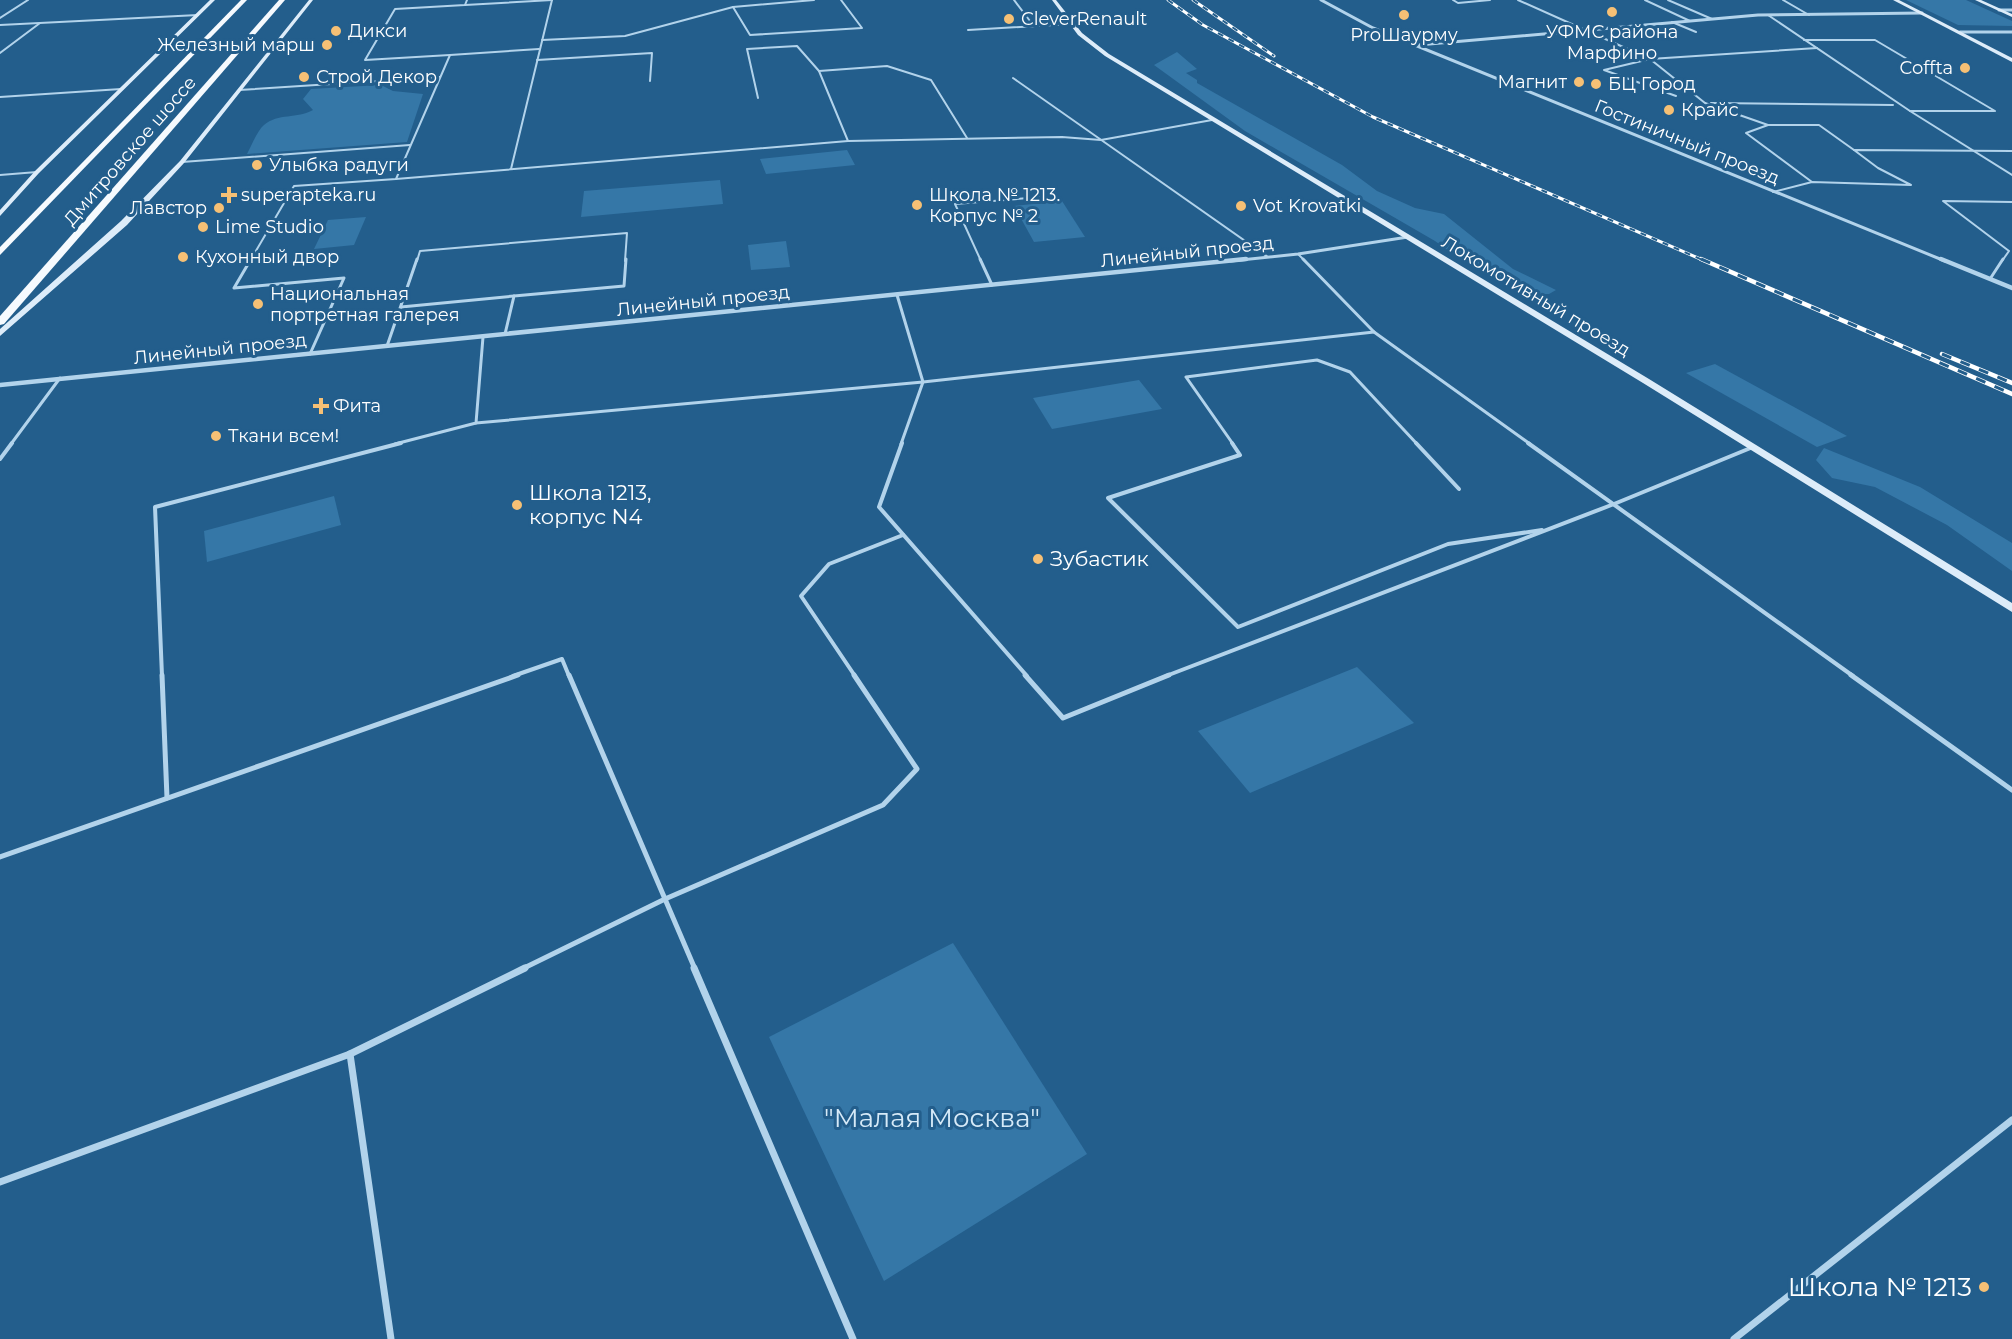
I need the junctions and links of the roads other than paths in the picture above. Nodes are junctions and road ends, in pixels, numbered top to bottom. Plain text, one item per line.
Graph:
1 (28, 0) edge
2 (213, 0) edge
3 (244, 0) edge
4 (282, 0) edge
5 (311, 0) edge
6 (467, 0) edge
7 (552, 0) edge
8 (814, 0) edge
9 (841, 0) edge
10 (1014, 0) edge
11 (1054, 0) edge
12 (1321, 0) edge
13 (1452, 0) edge
14 (1490, 0) edge
15 (1518, 0) edge
16 (1645, 0) edge
17 (1668, 0) edge
18 (1783, 0) edge
19 (1895, 0) edge
20 (1977, 0) edge
21 (465, 5) junction
22 (733, 7) junction
23 (1999, 10) junction
24 (2012, 10) edge
25 (1922, 13) junction
26 (198, 15) junction
27 (1768, 15) junction
28 (1809, 15) junction
29 (2012, 16) edge
30 (0, 18) edge
31 (1712, 19) junction
32 (1030, 21) dead end
33 (1690, 21) junction
34 (1672, 22) junction
35 (40, 23) junction
36 (1072, 24) junction
37 (0, 25) edge
38 (1583, 29) junction
39 (968, 30) dead end
40 (1696, 32) dead end
41 (1960, 32) junction
42 (2012, 32) edge
43 (542, 40) junction
44 (1804, 40) junction
45 (1415, 45) junction
46 (1817, 48) junction
47 (539, 49) junction
48 (0, 53) edge
49 (450, 55) junction
50 (1650, 59) junction
51 (537, 60) junction
52 (2012, 60) edge
53 (819, 71) junction
54 (440, 77) junction
55 (1013, 78) dead end
56 (650, 81) dead end
57 (121, 89) junction
58 (239, 90) junction
59 (1676, 96) dead end
60 (0, 97) edge
61 (758, 98) dead end
62 (1705, 103) junction
63 (1893, 105) dead end
64 (1910, 111) junction
65 (1212, 120) junction
66 (1768, 125) junction
67 (967, 138) junction
68 (1101, 140) junction
69 (848, 141) junction
70 (410, 145) junction
71 (1854, 150) junction
72 (1973, 151) junction
73 (2012, 151) edge
74 (182, 162) junction
75 (511, 169) junction
76 (37, 172) junction
77 (0, 175) edge
78 (2012, 175) edge
79 (396, 178) junction
80 (1812, 182) junction
81 (1773, 192) junction
82 (1053, 196) dead end
83 (2012, 202) edge
84 (0, 214) edge
85 (1408, 237) junction
86 (0, 252) edge
87 (1298, 254) junction
88 (1268, 257) junction
89 (1990, 279) junction
90 (992, 285) junction
91 (2012, 288) edge
92 (897, 295) junction
93 (514, 296) junction
94 (401, 307) junction
95 (0, 322) edge
96 (1374, 332) junction
97 (0, 333) edge
98 (505, 334) junction
99 (483, 337) junction
100 (387, 346) junction
101 (310, 354) junction
102 (60, 378) junction
103 (924, 382) junction
104 (0, 385) edge
105 (476, 423) junction
106 (1753, 447) junction
107 (0, 459) edge
108 (1459, 489) dead end
109 (1614, 504) junction
110 (1551, 529) junction
111 (903, 535) junction
112 (2012, 608) edge
113 (2012, 790) edge
114 (167, 798) junction
115 (0, 857) edge
116 (665, 899) junction
117 (350, 1054) junction
118 (2012, 1120) edge
119 (0, 1182) edge
120 (391, 1339) edge
121 (853, 1339) edge
122 (1734, 1339) edge

1 - 30 lane
2 - 26 street
3 - 86 main road, Дмитровское шоссе
4 - 95 main road, Дмитровское шоссе
5 - 58 street
6 - 21 lane
7 - 21 lane
7 - 43 lane
8 - 22 lane
9 - 22 lane
10 - 32 lane
11 - 36 street, Локомотивный проезд
12 - 45 street, Гостиничный проезд
13 - 14 lane
15 - 38 lane
16 - 33 lane
17 - 31 lane
18 - 28 lane
19 - 25 street
20 - 23 street
21 - 49 lane
22 - 43 lane
23 - 24 street
23 - 29 street
25 - 28 street
25 - 41 street
26 - 35 lane
26 - 57 street
27 - 28 street
27 - 31 street
27 - 44 lane
31 - 33 street
33 - 34 street
34 - 38 street
34 - 40 lane
35 - 37 lane
35 - 48 lane
36 - 39 lane
36 - 65 street, Локомотивный проезд
38 - 45 street
38 - 50 lane
41 - 42 street
41 - 52 street
43 - 47 lane
44 - 46 lane
44 - 64 lane
45 - 81 street, Гостиничный проезд
46 - 50 lane
46 - 64 lane
47 - 49 lane
47 - 51 lane
49 - 54 lane
50 - 59 lane
50 - 62 lane
51 - 56 lane
51 - 75 lane
53 - 61 lane
53 - 67 lane
53 - 69 lane
54 - 58 lane
54 - 70 lane
55 - 68 lane
57 - 60 lane
57 - 76 street
58 - 74 street
62 - 63 lane
62 - 66 lane
64 - 72 lane
65 - 68 lane
65 - 85 street, Локомотивный проезд
66 - 71 lane
66 - 80 lane
67 - 68 lane
67 - 69 lane
68 - 88 lane
69 - 75 lane
70 - 74 lane
70 - 79 lane
71 - 72 lane
71 - 80 lane
72 - 73 lane
72 - 78 lane
74 - 97 street
75 - 79 lane
76 - 77 lane
76 - 84 street
79 - 101 lane
80 - 81 lane
81 - 89 street, Гостиничный проезд
82 - 90 lane
83 - 89 lane
85 - 87 street, Линейный проезд
85 - 106 street, Локомотивный проезд
87 - 88 street, Линейный проезд
87 - 96 lane
88 - 90 street, Линейный проезд
89 - 91 street, Гостиничный проезд
90 - 92 street, Линейный проезд
92 - 98 street, Линейный проезд
92 - 103 lane
93 - 94 lane
93 - 94 lane
93 - 98 lane
94 - 100 lane
96 - 103 lane
96 - 109 lane
98 - 99 street, Линейный проезд
99 - 100 street, Линейный проезд
99 - 105 lane
100 - 101 street, Линейный проезд
101 - 102 street, Линейный проезд
102 - 104 street, Линейный проезд
102 - 107 lane
103 - 105 lane
103 - 111 lane
105 - 114 lane
106 - 109 lane
106 - 112 street, Локомотивный проезд
108 - 110 lane
109 - 110 lane
109 - 113 lane
110 - 111 lane
111 - 116 lane
114 - 115 lane
114 - 116 lane
116 - 117 lane
116 - 121 lane
117 - 119 lane
117 - 120 lane
118 - 122 lane

